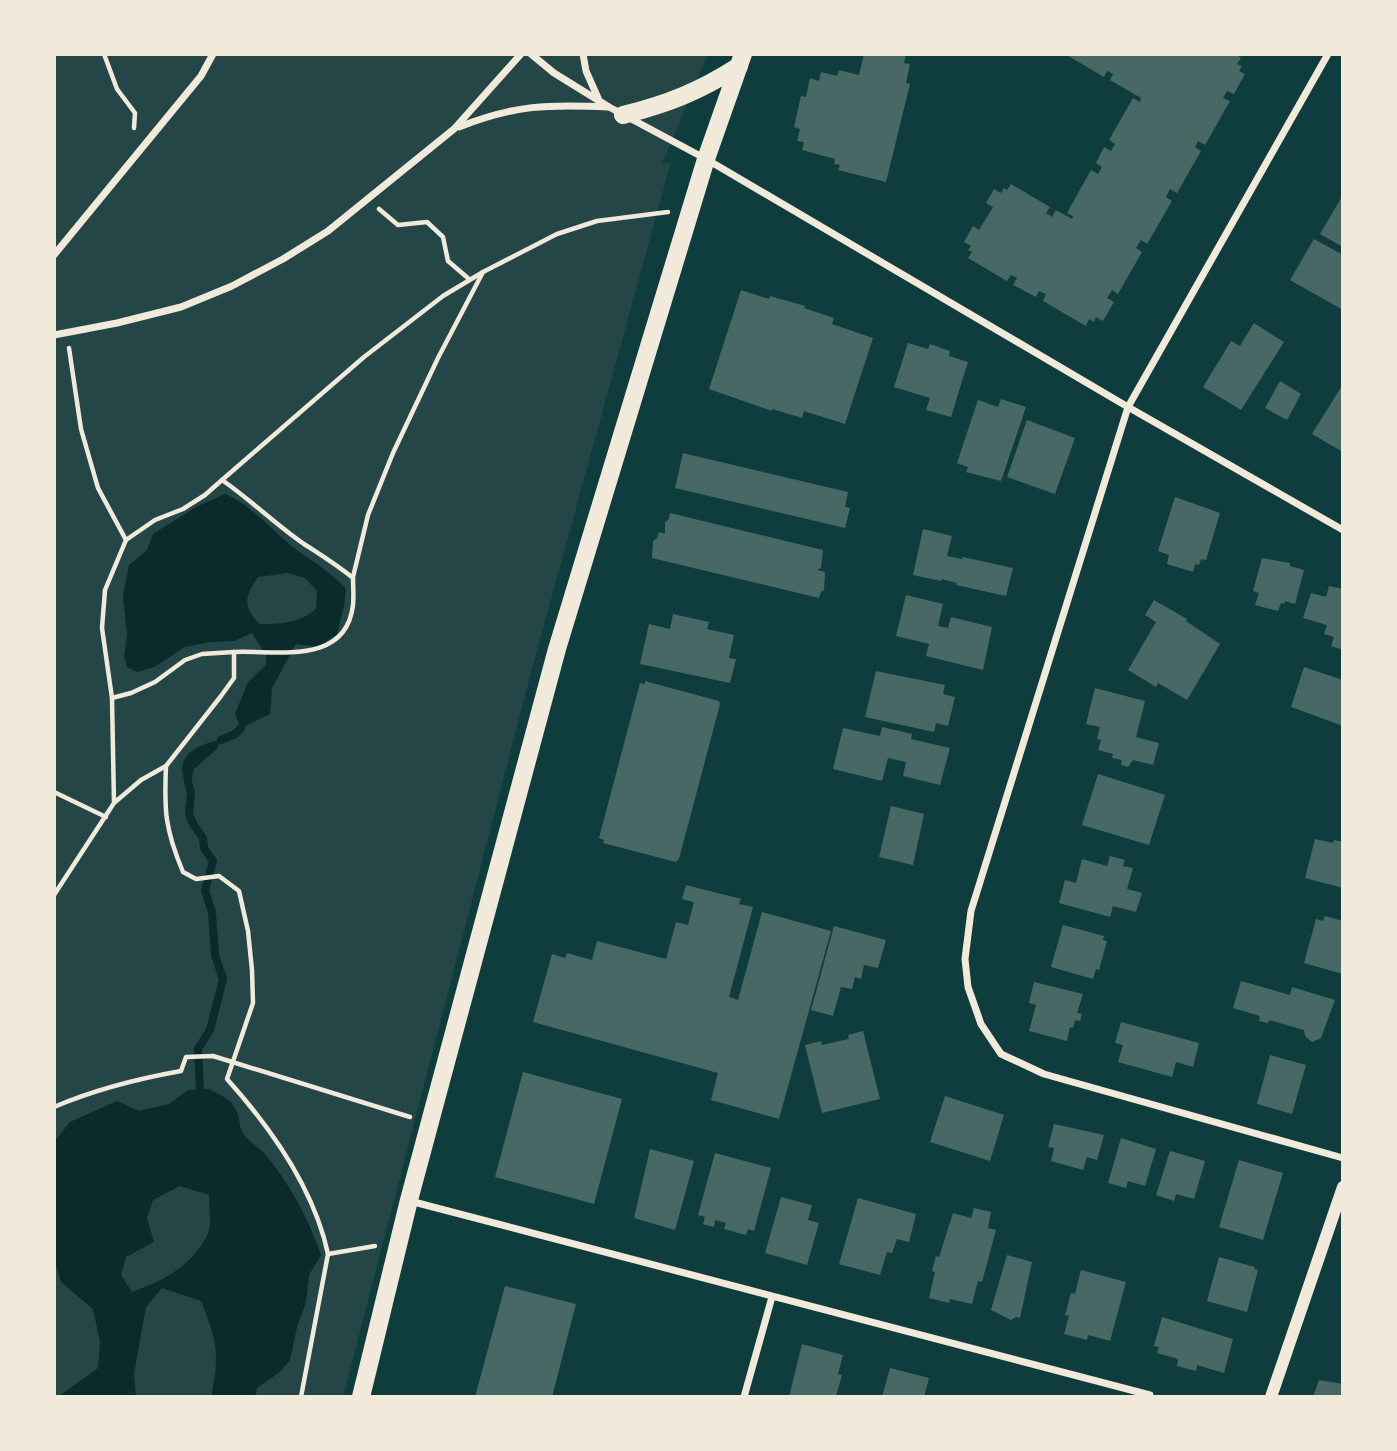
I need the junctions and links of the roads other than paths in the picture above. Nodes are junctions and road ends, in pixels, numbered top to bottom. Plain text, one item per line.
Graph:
1 (212, 54) edge
2 (521, 54) edge
3 (531, 54) edge
4 (583, 54) edge
5 (1328, 54) edge
6 (741, 60) edge
7 (600, 102) junction
8 (616, 111) junction
9 (454, 129) junction
10 (706, 159) junction
11 (54, 255) edge
12 (54, 335) edge
13 (1128, 407) junction
14 (1343, 530) edge
15 (1343, 1158) edge
16 (1342, 1195) edge
17 (409, 1200) junction
18 (772, 1297) junction
19 (1150, 1395) edge
20 (361, 1397) edge
21 (744, 1397) edge
22 (1271, 1397) edge

1 - 11 street
2 - 9 street
3 - 7 street
4 - 7 street
5 - 13 street
6 - 8 main road
6 - 10 main road
7 - 8 street
8 - 9 street
8 - 10 street
9 - 12 street
10 - 13 street
10 - 17 main road
13 - 14 street
13 - 15 street
16 - 22 street
17 - 18 street
17 - 20 main road
18 - 19 street
18 - 21 street

